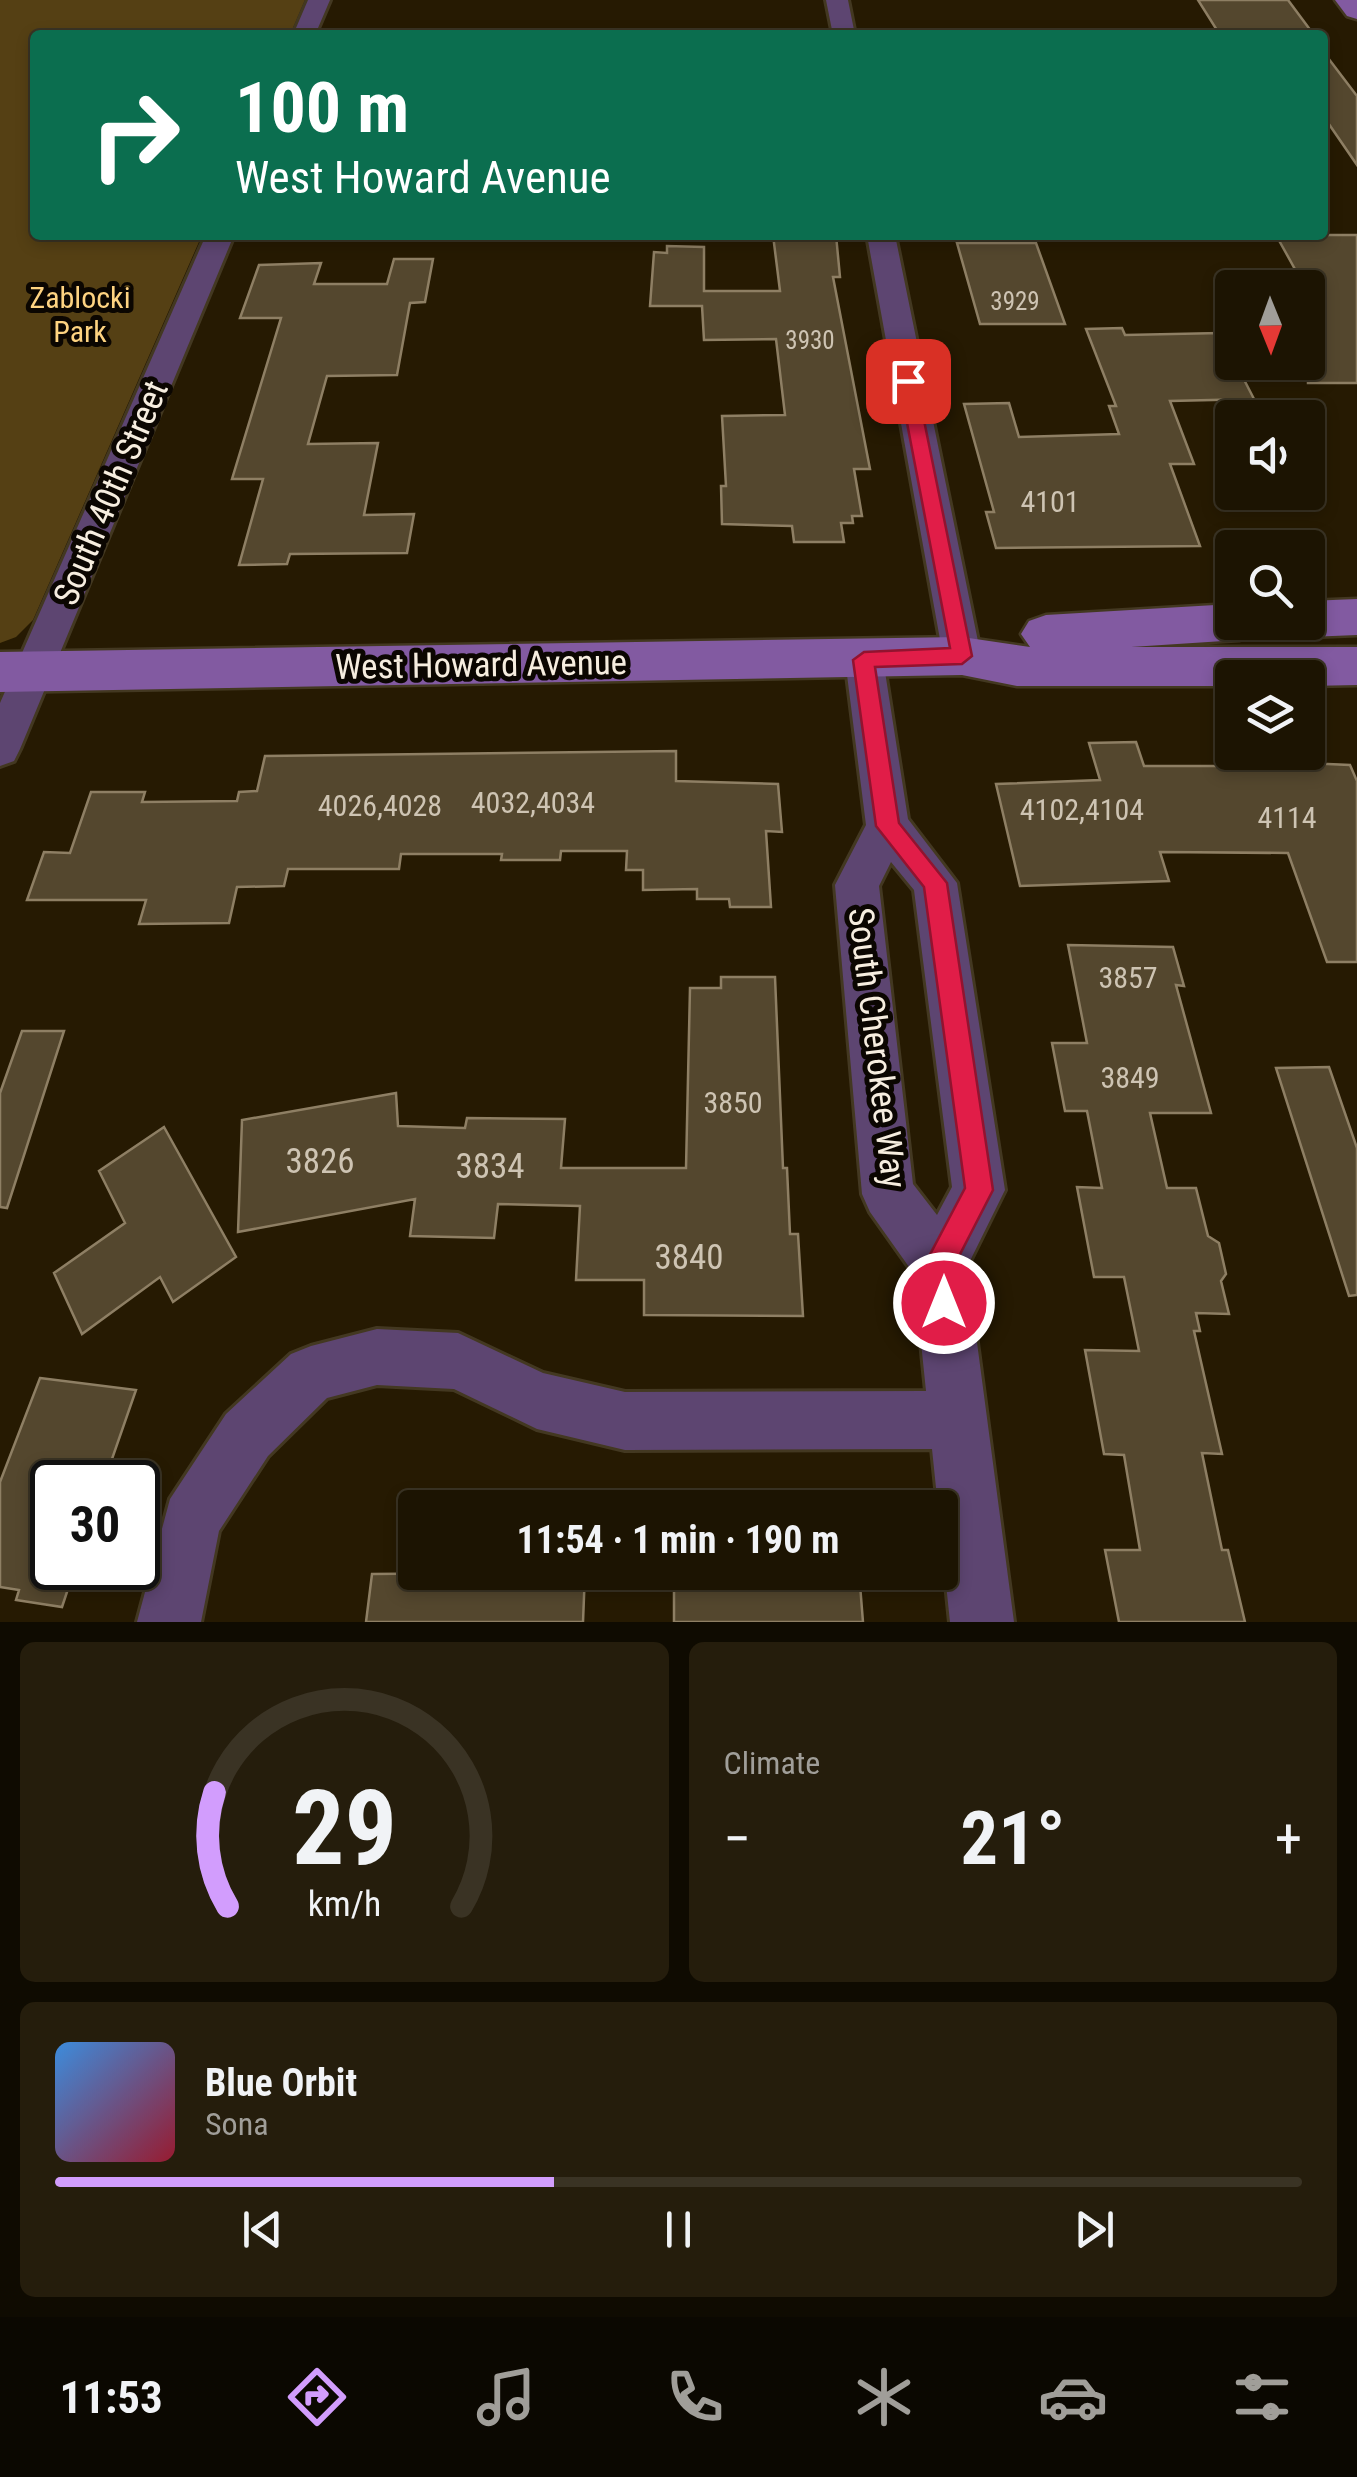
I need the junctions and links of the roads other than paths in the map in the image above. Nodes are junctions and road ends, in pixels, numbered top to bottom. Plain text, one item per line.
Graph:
1 (319, 0) edge
2 (837, 0) edge
3 (1349, 0) edge
4 (1357, 10) edge
5 (306, 30) edge
6 (843, 30) edge
7 (218, 240) edge
8 (881, 240) edge
9 (1357, 617) edge
10 (1325, 619) edge
11 (1215, 623) edge
12 (962, 656) junction
13 (864, 660) junction
14 (1357, 666) edge
15 (18, 672) edge
16 (0, 749) edge
17 (888, 826) junction
18 (940, 1264) junction
19 (958, 1420) junction
20 (168, 1622) edge
21 (982, 1622) edge

1 - 5 street
2 - 6 street
3 - 4 street
7 - 15 street, South 40th Street
8 - 12 street
9 - 10 street
11 - 12 street, West Howard Avenue
12 - 13 street, West Howard Avenue
12 - 14 street, West Howard Avenue
13 - 15 street, West Howard Avenue
13 - 17 street
15 - 16 street, South 40th Street
17 - 18 street, South Cherokee Way
17 - 18 street
18 - 19 street
19 - 20 street
19 - 21 street

